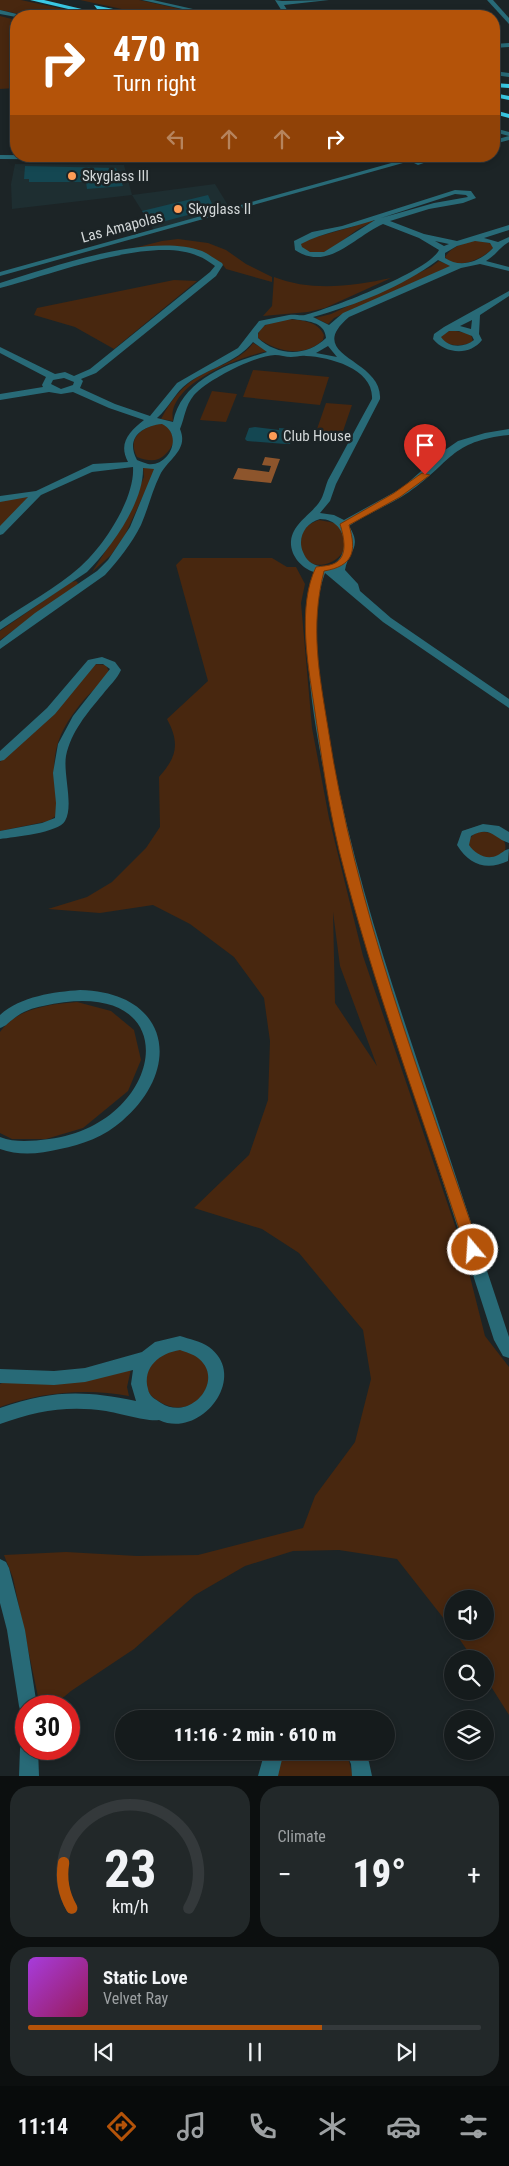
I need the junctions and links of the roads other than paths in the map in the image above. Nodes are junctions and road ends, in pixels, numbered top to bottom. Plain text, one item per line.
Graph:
1 (34, 0) edge
2 (65, 0) edge
3 (145, 0) edge
4 (326, 0) edge
5 (490, 0) edge
6 (279, 1) edge
7 (509, 6) edge
8 (496, 7) junction
9 (80, 10) edge
10 (110, 10) edge
11 (192, 10) edge
12 (499, 10) edge
13 (318, 162) edge
14 (356, 162) edge
15 (413, 162) edge
16 (408, 163) junction
17 (395, 167) junction
18 (372, 217) junction
19 (383, 221) junction
20 (509, 227) edge
21 (422, 236) junction
22 (478, 239) junction
23 (509, 239) edge
24 (457, 244) junction
25 (497, 245) junction
26 (442, 253) junction
27 (490, 255) junction
28 (477, 261) junction
29 (461, 265) junction
30 (509, 268) edge
31 (0, 274) edge
32 (0, 286) edge
33 (508, 294) edge
34 (476, 314) junction
35 (303, 318) junction
36 (447, 329) junction
37 (254, 334) junction
38 (475, 334) junction
39 (331, 336) junction
40 (0, 350) edge
41 (276, 352) junction
42 (298, 354) junction
43 (347, 362) junction
44 (53, 377) junction
45 (76, 378) junction
46 (49, 389) junction
47 (74, 389) junction
48 (0, 397) edge
49 (112, 406) junction
50 (152, 421) junction
51 (176, 428) junction
52 (135, 431) junction
53 (509, 432) edge
54 (129, 454) junction
55 (138, 464) junction
56 (164, 464) junction
57 (89, 469) junction
58 (38, 493) junction
59 (0, 499) edge
60 (325, 501) junction
61 (373, 507) junction
62 (334, 517) junction
63 (309, 520) junction
64 (344, 524) junction
65 (0, 532) edge
66 (342, 563) junction
67 (323, 569) junction
68 (76, 575) junction
69 (90, 581) junction
70 (355, 592) junction
71 (0, 627) edge
72 (0, 646) edge
73 (509, 704) edge
74 (0, 757) edge
75 (0, 835) edge
76 (507, 835) edge
77 (509, 853) edge
78 (0, 1023) edge
79 (0, 1142) edge
80 (509, 1351) edge
81 (146, 1359) junction
82 (0, 1376) edge
83 (165, 1415) junction
84 (0, 1416) edge
85 (0, 1568) edge
86 (26, 1695) edge
87 (29, 1760) edge
88 (272, 1760) edge
89 (359, 1760) edge
90 (268, 1775) edge
91 (29, 1776) edge
92 (362, 1776) edge

1 - 9 highway
2 - 10 highway
3 - 11 street
4 - 6 street
5 - 8 street
7 - 8 street
8 - 12 street
13 - 17 street
14 - 16 street
15 - 16 street, Las Amapolas
16 - 17 street, Las Amapolas
17 - 31 street, Las Amapolas
18 - 19 street
18 - 19 street
18 - 19 street
19 - 21 street
20 - 22 street
21 - 24 street
21 - 26 street
22 - 24 street
22 - 25 street
23 - 25 street
24 - 26 street
25 - 27 street
26 - 29 street
26 - 35 street
27 - 28 street
27 - 30 street
28 - 29 street
28 - 30 street
29 - 39 street
32 - 45 street
33 - 34 street
34 - 36 street
34 - 38 street
35 - 37 street
35 - 39 street
36 - 38 street
36 - 38 street
37 - 41 street
37 - 50 street
39 - 42 street
39 - 43 street
40 - 44 street
41 - 42 street
41 - 51 street
42 - 43 street
43 - 60 street
44 - 45 street
44 - 46 street
45 - 47 street
46 - 47 street
46 - 48 street
47 - 49 street
49 - 50 street
49 - 52 street
50 - 51 street
50 - 52 street
51 - 56 street
52 - 54 street
53 - 61 street
54 - 55 street
54 - 57 street
55 - 56 street
55 - 57 street
55 - 68 street
56 - 69 street
57 - 58 street
58 - 59 street
58 - 65 street
60 - 62 street
60 - 63 street
61 - 62 street
61 - 64 street
62 - 63 street
62 - 64 street
63 - 67 street
64 - 66 street
66 - 67 street
66 - 70 street
67 - 70 street
67 - 80 street
68 - 69 street
68 - 71 street
69 - 72 street
70 - 73 street
74 - 75 street
76 - 77 street
78 - 79 street
81 - 82 street
81 - 83 street
81 - 83 street
83 - 84 street
85 - 86 street
87 - 91 street
88 - 90 street
89 - 92 street

